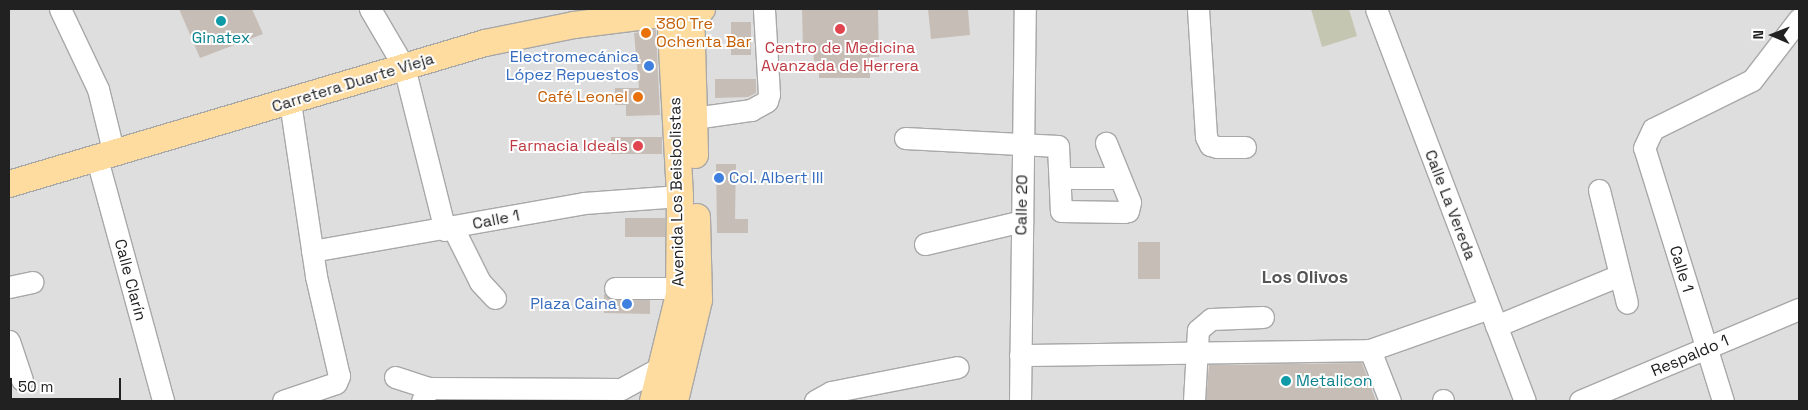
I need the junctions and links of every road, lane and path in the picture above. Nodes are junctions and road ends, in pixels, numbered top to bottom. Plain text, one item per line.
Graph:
1 (60, 9) edge
2 (370, 9) edge
3 (685, 9) edge
4 (764, 9) edge
5 (1025, 9) edge
6 (1198, 9) edge
7 (1376, 9) edge
8 (1799, 20) edge
9 (404, 67) junction
10 (290, 102) junction
11 (694, 118) junction
12 (905, 138) dead end
13 (1023, 143) junction
14 (1106, 143) dead end
15 (1246, 147) dead end
16 (106, 157) junction
17 (1060, 178) junction
18 (1120, 178) junction
19 (9, 184) edge
20 (1598, 190) dead end
21 (680, 196) junction
22 (1022, 221) junction
23 (449, 229) junction
24 (925, 244) dead end
25 (312, 251) junction
26 (1620, 275) junction
27 (32, 282) dead end
28 (9, 287) edge
29 (615, 288) dead end
30 (679, 288) junction
31 (495, 298) dead end
32 (1627, 303) dead end
33 (1799, 309) edge
34 (1263, 317) dead end
35 (1492, 317) junction
36 (9, 341) edge
37 (1370, 350) junction
38 (1706, 351) junction
39 (1195, 352) junction
40 (1020, 355) junction
41 (663, 366) junction
42 (958, 366) dead end
43 (395, 377) dead end
44 (22, 380) dead end
45 (425, 395) edge
46 (620, 395) edge
47 (163, 401) edge
48 (282, 401) edge
49 (652, 401) edge
50 (675, 401) edge
51 (815, 401) edge
52 (1020, 401) edge
53 (1194, 401) edge
54 (1390, 401) edge
55 (1525, 401) edge
56 (1580, 401) edge
57 (1723, 401) edge

1 - 16 street, Calle Clarín
2 - 9 street
3 - 9 main road, Carretera Duarte Vieja
3 - 11 main road, Avenida Los Beisbolistas
3 - 21 main road, Avenida Los Beisbolistas
4 - 11 street
5 - 13 street, Calle 20
6 - 15 street
7 - 35 street, Calle La Vereda
8 - 38 street, Calle 1
9 - 10 main road, Carretera Duarte Vieja
9 - 23 street
10 - 16 main road, Carretera Duarte Vieja
10 - 25 street
11 - 50 main road, Avenida Los Beisbolistas
12 - 13 street
13 - 17 street
13 - 22 street, Calle 20
14 - 18 street
16 - 19 main road, Carretera Duarte Vieja
16 - 47 street, Calle Clarín
17 - 18 street
17 - 18 street
20 - 26 street
21 - 23 street, Calle 1
21 - 30 main road, Avenida Los Beisbolistas
22 - 24 street
22 - 40 street, Calle 20
23 - 25 street, Calle 1
23 - 31 street
25 - 48 street
26 - 32 street
26 - 35 street
27 - 28 street
29 - 30 street
30 - 41 main road, Avenida Los Beisbolistas
33 - 38 street, Respaldo 1
34 - 39 street
35 - 37 street
35 - 55 street, Calle La Vereda
36 - 44 street
37 - 39 street
37 - 54 street
38 - 56 street, Respaldo 1
38 - 57 street, Calle 1
39 - 40 street
39 - 53 street
40 - 52 street, Calle 20
41 - 46 street
41 - 49 main road, Avenida Los Beisbolistas
42 - 51 street
43 - 45 street
45 - 46 street

